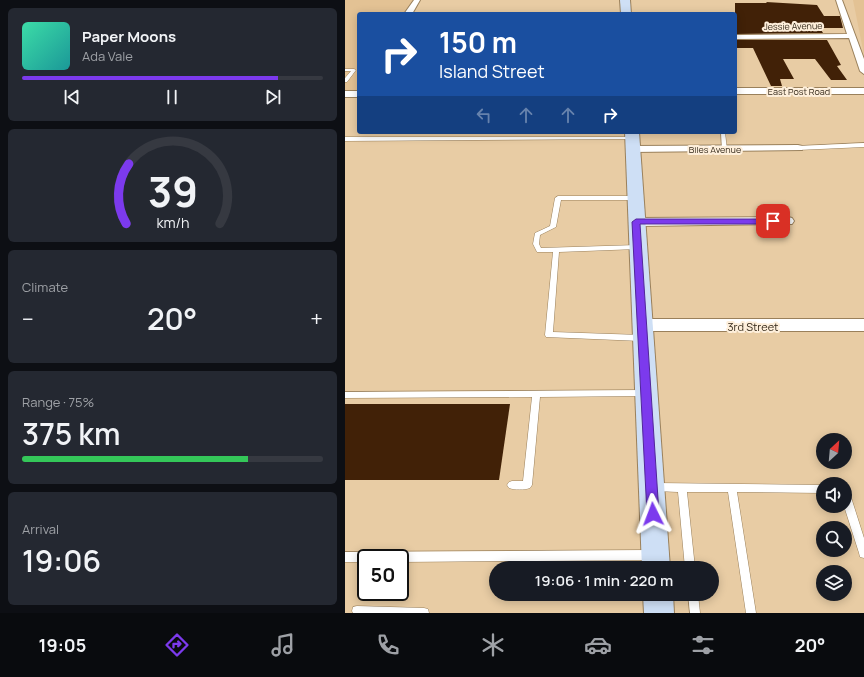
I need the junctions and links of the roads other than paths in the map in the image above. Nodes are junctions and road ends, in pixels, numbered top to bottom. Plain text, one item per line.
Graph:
1 (417, 0) edge
2 (625, 0) edge
3 (839, 0) edge
4 (409, 12) edge
5 (626, 12) edge
6 (851, 36) junction
7 (737, 37) edge
8 (345, 70) edge
9 (864, 71) edge
10 (345, 81) edge
11 (737, 91) edge
12 (864, 91) edge
13 (357, 92) edge
14 (345, 94) edge
15 (723, 134) edge
16 (345, 140) edge
17 (632, 140) edge
18 (864, 145) edge
19 (798, 148) joint
20 (725, 149) junction
21 (635, 198) junction
22 (788, 221) dead end
23 (636, 222) junction
24 (638, 247) junction
25 (556, 250) junction
26 (864, 325) edge
27 (643, 332) junction
28 (646, 392) junction
29 (535, 394) junction
30 (345, 395) edge
31 (512, 485) dead end
32 (652, 487) junction
33 (682, 487) junction
34 (732, 488) junction
35 (816, 489) edge
36 (851, 513) edge
37 (864, 553) edge
38 (345, 557) edge
39 (656, 561) edge
40 (689, 561) edge
41 (658, 601) edge
42 (694, 601) edge
43 (357, 611) dead end
44 (424, 613) edge
45 (659, 613) edge
46 (695, 613) edge
47 (751, 613) edge

1 - 4 street
2 - 5 main road
3 - 6 street
6 - 7 street, Jessie Avenue
6 - 9 street
8 - 10 lane
11 - 12 street, East Post Road
13 - 14 street
15 - 20 lane
16 - 17 lane
17 - 20 street, Biles Avenue
17 - 21 main road
18 - 19 lane
19 - 20 street, Biles Avenue
21 - 23 main road
21 - 25 lane
22 - 23 street
23 - 24 main road
24 - 25 lane
24 - 27 main road
25 - 27 lane
26 - 27 street, 3rd Street
27 - 28 main road
28 - 29 lane
28 - 32 main road
29 - 30 lane
29 - 31 lane
32 - 33 lane
32 - 39 main road
33 - 34 lane
33 - 40 lane
34 - 35 lane
34 - 47 lane
36 - 37 lane
38 - 39 lane
41 - 45 main road
42 - 46 lane
43 - 44 lane

